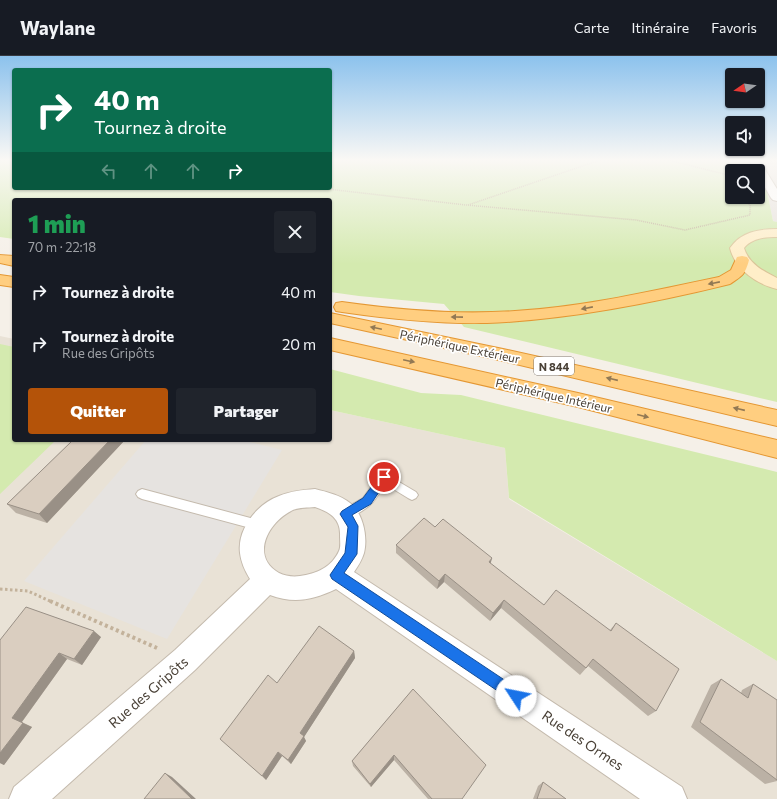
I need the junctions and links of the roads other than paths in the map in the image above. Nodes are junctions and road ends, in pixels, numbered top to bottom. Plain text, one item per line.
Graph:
1 (777, 233) edge
2 (0, 259) edge
3 (742, 260) junction
4 (12, 261) edge
5 (0, 280) edge
6 (12, 282) edge
7 (777, 284) edge
8 (332, 305) edge
9 (332, 318) edge
10 (332, 344) edge
11 (777, 418) edge
12 (777, 450) edge
13 (142, 494) dead end
14 (412, 495) dead end
15 (346, 514) junction
16 (258, 525) junction
17 (336, 575) junction
18 (267, 580) junction
19 (26, 799) edge
20 (670, 799) edge

1 - 3 main road
2 - 4 highway
3 - 7 main road
3 -> 8 highway
5 - 6 highway
11 -> 9 highway, Périphérique Extérieur / N 844
10 -> 12 highway, Périphérique Intérieur / N 844
13 - 16 lane
14 - 15 lane
15 - 16 street
15 - 17 street
16 - 18 street
17 - 18 street
17 - 20 street, Rue des Ormes
18 - 19 street, Rue des Gripôts

